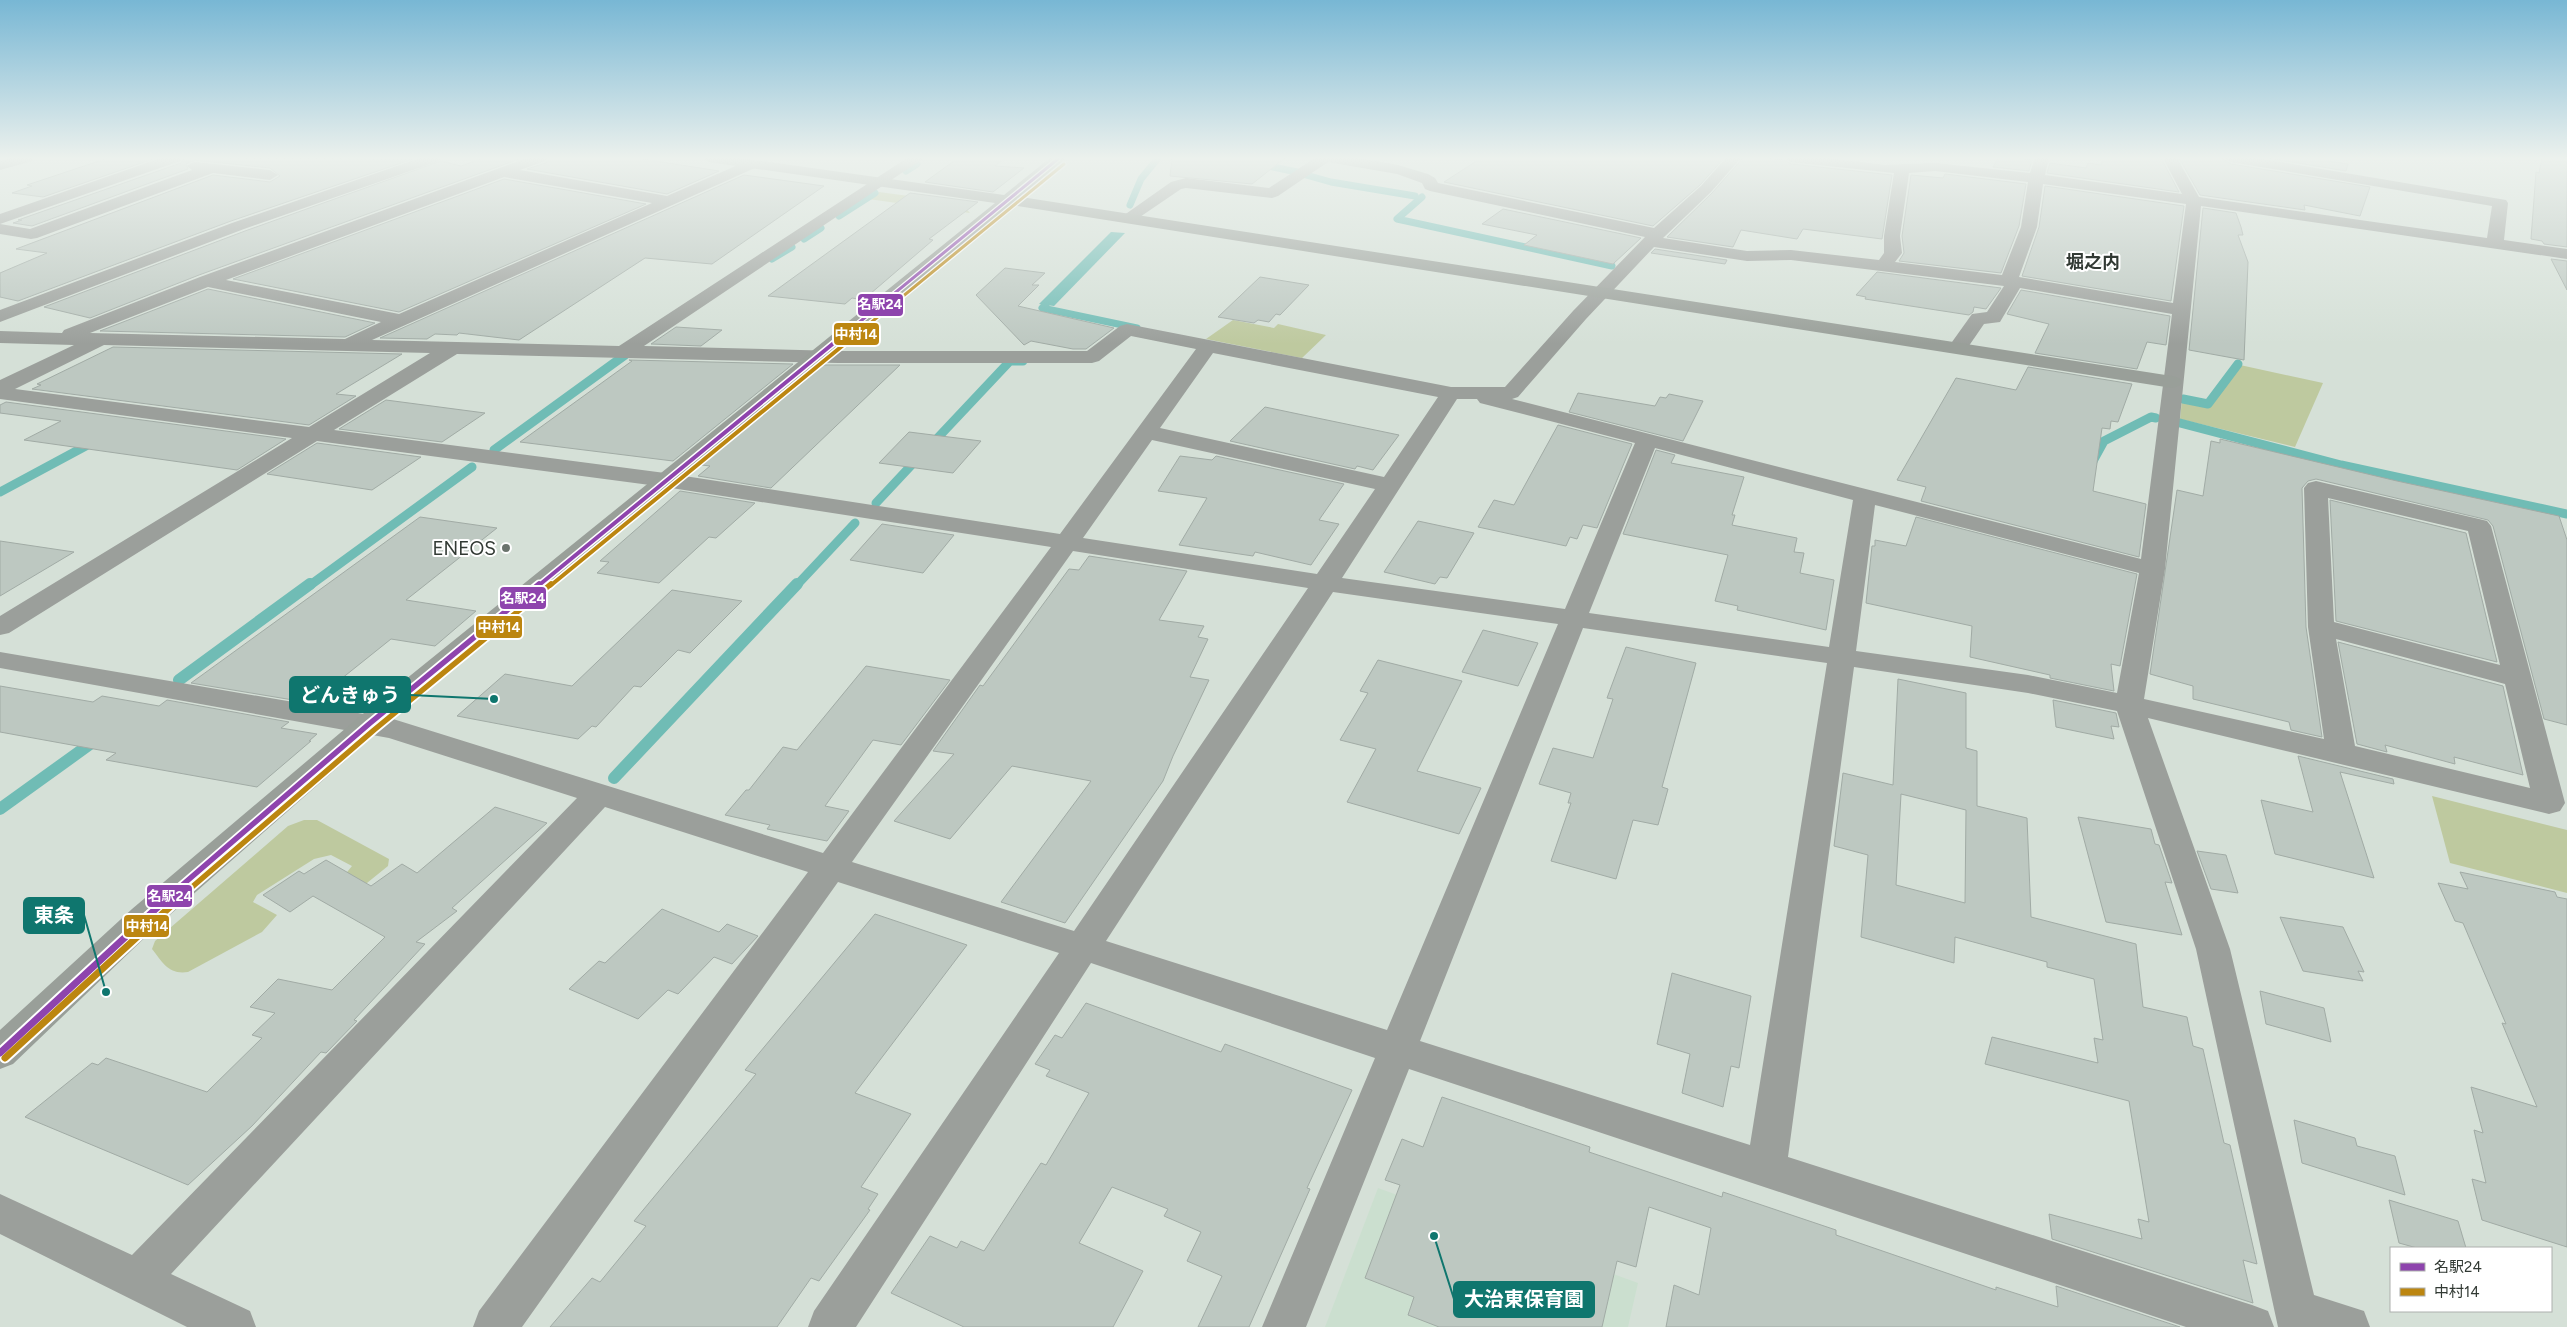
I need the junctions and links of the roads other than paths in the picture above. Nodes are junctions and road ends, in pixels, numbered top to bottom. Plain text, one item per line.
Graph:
1 (70, 220) edge
2 (256, 220) edge
3 (372, 220) edge
4 (626, 220) edge
5 (824, 220) edge
6 (984, 220) edge
7 (1140, 220) edge
8 (1578, 220) edge
9 (1672, 220) edge
10 (1895, 220) edge
11 (2030, 220) edge
12 (2191, 220) edge
13 (2330, 220) edge
14 (2498, 220) edge
15 (0, 229) edge
16 (1653, 237) junction
17 (2495, 244) junction
18 (2567, 254) edge
19 (1884, 265) junction
20 (206, 281) junction
21 (2012, 281) junction
22 (1601, 293) junction
23 (2180, 310) junction
24 (0, 316) edge
25 (400, 320) junction
26 (0, 337) edge
27 (61, 338) junction
28 (101, 340) junction
29 (348, 344) junction
30 (1208, 346) junction
31 (454, 347) junction
32 (1957, 349) junction
33 (624, 352) junction
34 (820, 354) junction
35 (2172, 382) junction
36 (0, 388) edge
37 (0, 393) edge
38 (1460, 393) junction
39 (1146, 432) junction
40 (312, 435) junction
41 (1647, 440) junction
42 (665, 480) junction
43 (1390, 485) junction
44 (1865, 496) junction
45 (1068, 541) junction
46 (2152, 569) junction
47 (1326, 583) junction
48 (1573, 618) junction
49 (0, 627) edge
50 (2321, 627) junction
51 (1840, 657) junction
52 (0, 660) edge
53 (2517, 678) junction
54 (2129, 704) junction
55 (369, 724) junction
56 (2341, 752) junction
57 (599, 794) junction
58 (830, 868) junction
59 (1083, 947) junction
60 (1397, 1049) junction
61 (0, 1053) edge
62 (1766, 1169) junction
63 (0, 1213) edge
64 (137, 1280) junction
65 (2299, 1320) edge
66 (234, 1327) edge
67 (495, 1327) edge
68 (830, 1327) edge
69 (1284, 1327) edge
70 (2252, 1327) edge
71 (2348, 1327) edge

1 - 15 street
2 - 24 street
3 - 20 street
4 - 25 street
5 - 33 street
6 - 34 street
7 - 22 street
8 - 16 street
9 - 16 street
10 - 19 street
11 - 21 street
12 - 23 street
13 - 17 street
14 - 17 street
16 - 19 street
16 - 22 street
17 - 18 street
19 - 21 street
20 - 25 street
20 - 27 street
21 - 23 street
21 - 32 street
22 - 32 street
22 - 38 street
23 - 35 street
25 - 29 street
26 - 27 street
27 - 28 street
28 - 29 street
28 - 36 street
29 - 31 street
30 - 34 street
30 - 38 street
30 - 39 street
31 - 33 street
31 - 40 street
32 - 35 street
33 - 34 street
34 - 42 street
35 - 46 street
37 - 40 street
38 - 41 street
38 - 43 street
39 - 43 street
39 - 45 street
40 - 42 street
40 - 49 street
41 - 44 street
41 - 48 street
42 - 45 street
42 - 55 street
43 - 47 street
44 - 46 street
44 - 51 street
45 - 47 street
45 - 58 street
46 - 54 street
47 - 48 street
47 - 59 street
48 - 51 street
48 - 60 street
50 - 53 street
50 - 53 street
50 - 56 street
51 - 54 street
51 - 62 street
52 - 55 street
53 - 56 street
54 - 56 street
54 - 65 street
55 - 57 street
55 - 61 street
57 - 58 street
57 - 64 street
58 - 59 street
58 - 67 street
59 - 60 street
59 - 68 street
60 - 62 street
60 - 69 street
62 - 70 street
63 - 64 street
64 - 66 street
65 - 71 street

